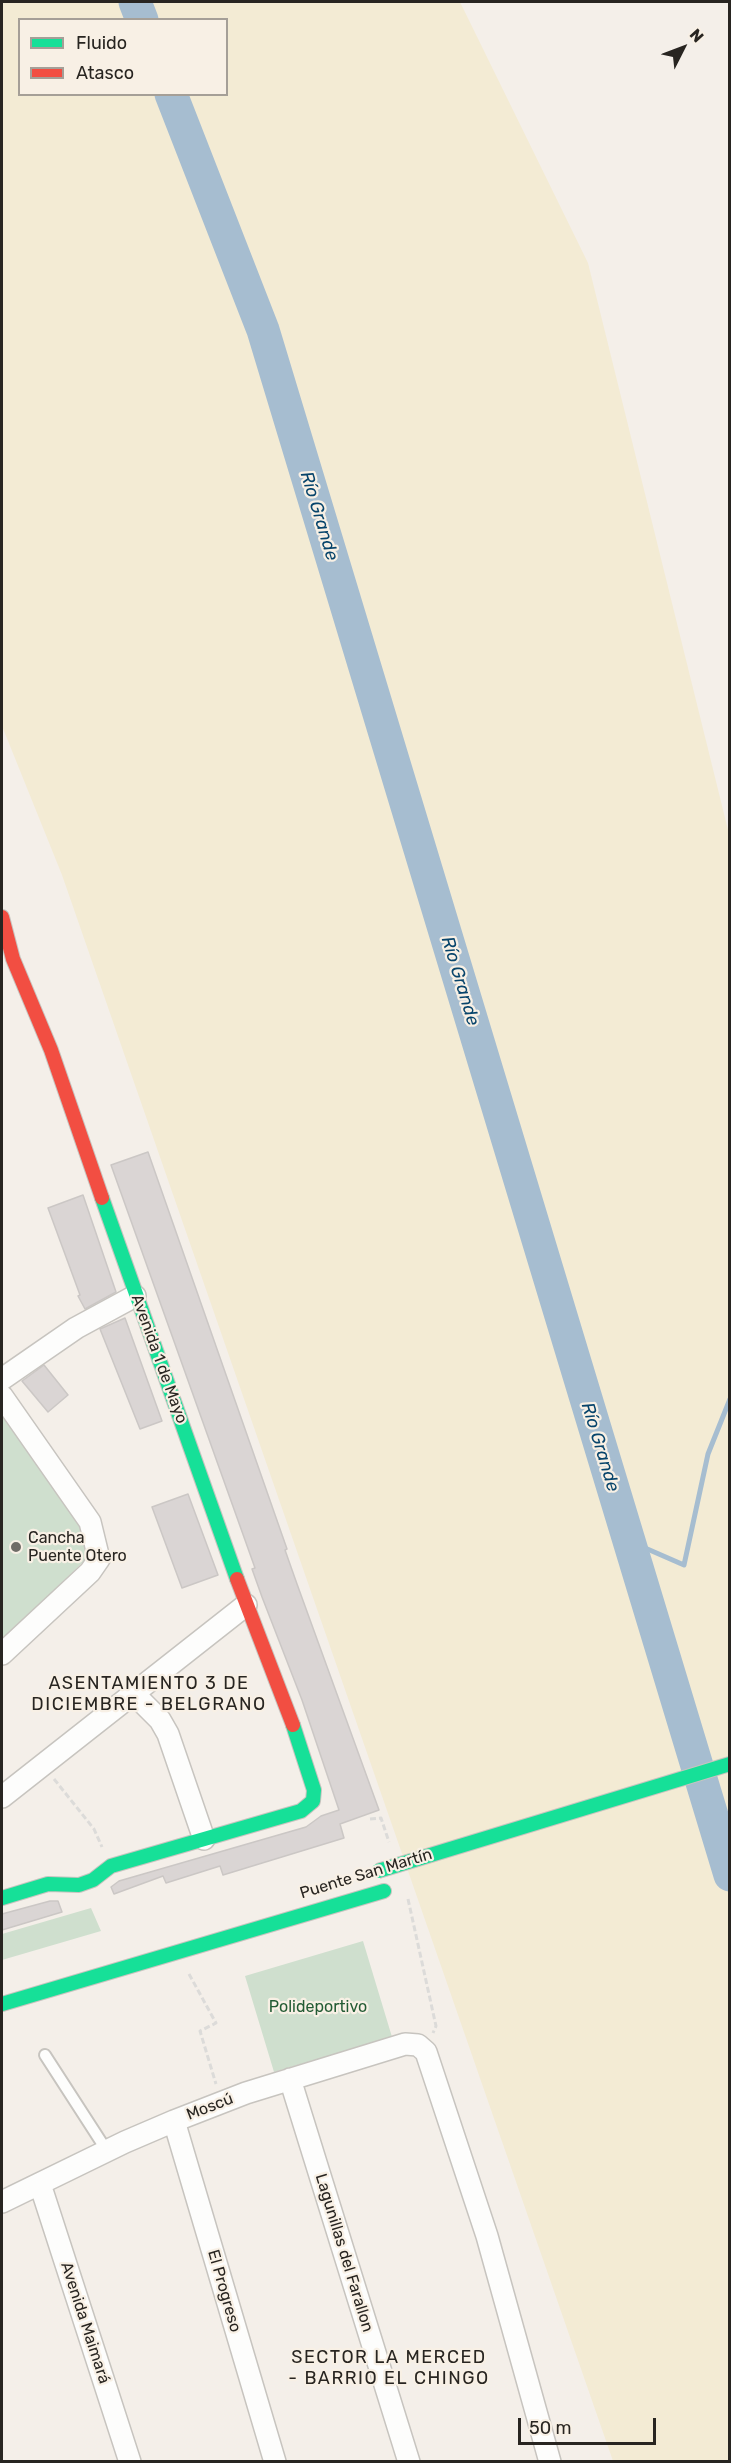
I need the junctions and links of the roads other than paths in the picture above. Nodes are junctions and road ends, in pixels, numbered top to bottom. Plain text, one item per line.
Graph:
1 (2, 917) edge
2 (135, 1296) junction
3 (2, 1379) edge
4 (2, 1396) edge
5 (246, 1605) junction
6 (2, 1654) edge
7 (133, 1693) junction
8 (729, 1764) edge
9 (2, 1797) edge
10 (204, 1839) junction
11 (372, 1872) dead end
12 (388, 1889) dead end
13 (2, 1898) edge
14 (2, 2004) edge
15 (45, 2055) dead end
16 (290, 2079) junction
17 (174, 2121) junction
18 (107, 2151) junction
19 (40, 2184) junction
20 (3, 2198) edge
21 (130, 2462) edge
22 (275, 2462) edge
23 (409, 2462) edge
24 (550, 2462) edge

1 - 2 street, Avenida 1 de Mayo
2 - 3 street
2 - 5 street, Avenida 1 de Mayo
4 - 6 street
5 - 7 street
5 - 10 street, Avenida 1 de Mayo
7 - 9 street
7 - 10 street
8 - 11 street, Puente San Martín, bridge
10 - 13 street
12 - 14 street, Puente San Martín
15 - 18 lane
16 - 17 street, Moscú
16 - 23 street, Lagunillas del Farallon
16 - 24 street, Moscú
17 - 18 street, Moscú
17 - 22 street, El Progreso
18 - 19 street, Moscú
19 - 20 street, Moscú
19 - 21 street, Avenida Maimará

